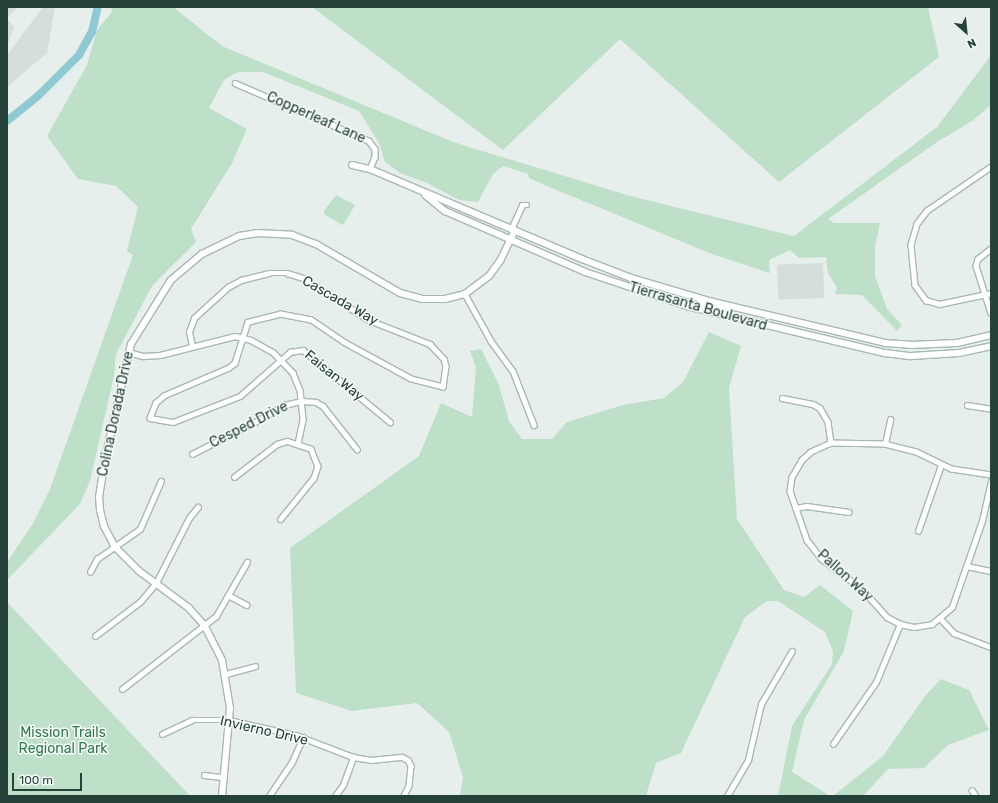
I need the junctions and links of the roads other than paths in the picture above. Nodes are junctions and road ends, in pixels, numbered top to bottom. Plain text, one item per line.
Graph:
1 (235, 83) dead end
2 (352, 165) dead end
3 (370, 168) junction
4 (991, 168) edge
5 (422, 193) junction
6 (527, 205) dead end
7 (513, 230) junction
8 (511, 239) junction
9 (991, 250) edge
10 (465, 294) junction
11 (988, 294) edge
12 (695, 308) junction
13 (734, 308) junction
14 (991, 313) edge
15 (991, 335) edge
16 (242, 338) junction
17 (192, 346) junction
18 (991, 346) edge
19 (128, 352) junction
20 (281, 359) junction
21 (782, 398) dead end
22 (302, 401) junction
23 (967, 405) dead end
24 (991, 409) edge
25 (890, 420) dead end
26 (390, 422) dead end
27 (534, 425) dead end
28 (298, 443) junction
29 (831, 443) junction
30 (885, 444) junction
31 (357, 449) dead end
32 (192, 454) dead end
33 (941, 465) junction
34 (991, 475) edge
35 (234, 477) dead end
36 (161, 481) dead end
37 (991, 481) edge
38 (198, 507) dead end
39 (795, 508) junction
40 (849, 512) dead end
41 (280, 519) dead end
42 (918, 531) dead end
43 (115, 547) junction
44 (247, 562) dead end
45 (966, 566) junction
46 (991, 571) edge
47 (90, 572) dead end
48 (156, 583) junction
49 (228, 594) junction
50 (248, 605) dead end
51 (941, 619) junction
52 (900, 624) junction
53 (205, 626) junction
54 (95, 636) dead end
55 (991, 647) edge
56 (792, 651) dead end
57 (255, 666) dead end
58 (226, 674) junction
59 (122, 689) dead end
60 (229, 720) junction
61 (162, 734) dead end
62 (303, 738) junction
63 (833, 744) dead end
64 (353, 757) junction
65 (204, 775) dead end
66 (224, 777) junction
67 (972, 790) dead end
68 (222, 796) edge
69 (269, 796) edge
70 (335, 796) edge
71 (404, 796) edge
72 (727, 796) edge
73 (976, 796) edge

1 - 3 street, Copperleaf Lane
2 - 3 street, Tierrasanta Boulevard
3 - 5 street, Tierrasanta Boulevard
4 - 11 street
5 - 7 street, Tierrasanta Boulevard
5 - 8 street, Tierrasanta Boulevard
6 - 7 street
7 - 8 street, Colina Dorada Drive
7 - 13 street, Tierrasanta Boulevard
8 - 10 street, Colina Dorada Drive
8 - 12 street, Tierrasanta Boulevard
9 - 11 street
10 - 19 street, Colina Dorada Drive
10 - 27 street
11 - 14 street
12 - 13 street
12 - 18 street, Tierrasanta Boulevard
13 - 15 street, Tierrasanta Boulevard
16 - 17 street
16 - 17 street, Cascada Way
16 - 20 street
16 - 20 street, Faisan Way
17 - 19 street
19 - 43 street, Colina Dorada Drive
20 - 22 street
20 - 26 street, Faisan Way
21 - 29 street
22 - 28 street
22 - 31 street, Cesped Drive
22 - 32 street, Cesped Drive
23 - 24 street
25 - 30 street
28 - 35 street
28 - 41 street
29 - 30 street, Pallon Way
29 - 39 street, Pallon Way
30 - 33 street, Pallon Way
33 - 34 street, Pallon Way
33 - 42 street
36 - 43 street
37 - 45 street
38 - 48 street
39 - 40 street
39 - 52 street, Pallon Way
43 - 47 street
43 - 48 street, Colina Dorada Drive
44 - 49 street
45 - 46 street
45 - 51 street
48 - 53 street, Colina Dorada Drive
48 - 54 street
49 - 50 street
49 - 53 street
51 - 52 street
51 - 55 street
52 - 63 street
53 - 58 street, Colina Dorada Drive
53 - 59 street
56 - 72 street
57 - 58 street
58 - 60 street, Colina Dorada Drive
60 - 61 street, Invierno Drive
60 - 62 street, Invierno Drive
60 - 66 street, Colina Dorada Drive
62 - 64 street, Invierno Drive
62 - 69 street
64 - 70 street
64 - 71 street, Invierno Drive
65 - 66 street
66 - 68 street, Colina Dorada Drive
67 - 73 street

